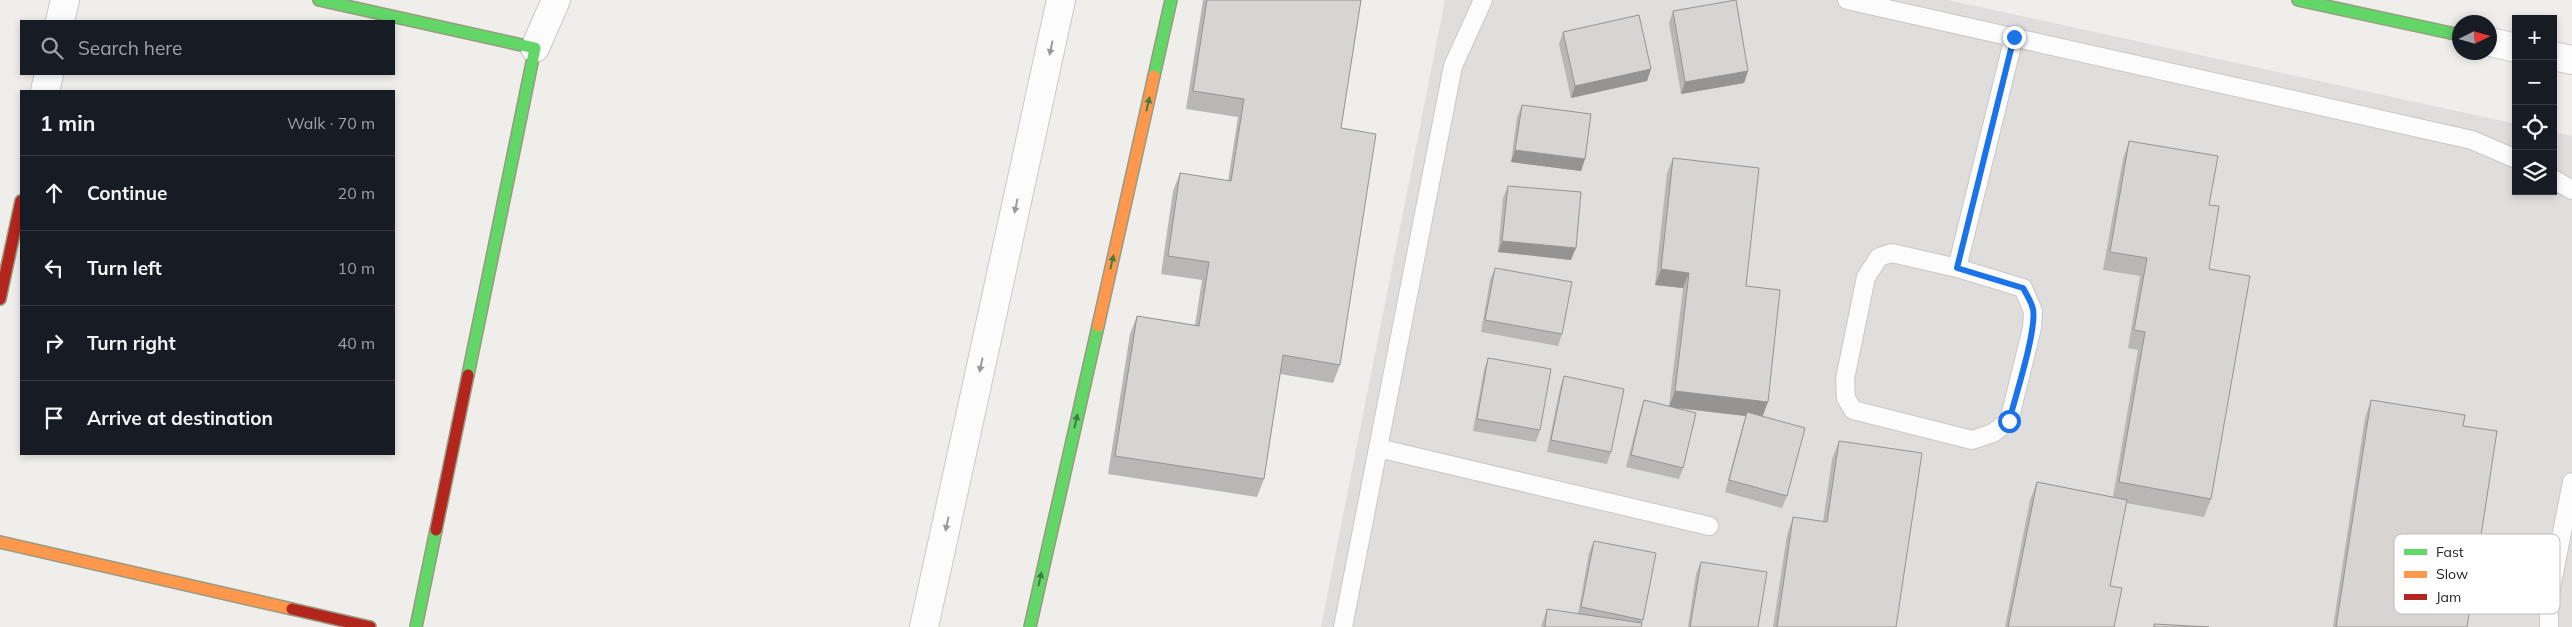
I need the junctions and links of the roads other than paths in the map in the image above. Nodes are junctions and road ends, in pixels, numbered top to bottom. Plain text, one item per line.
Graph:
1 (65, 0) edge
2 (318, 0) edge
3 (556, 0) edge
4 (1061, 0) edge
5 (1171, 0) edge
6 (1484, 0) edge
7 (1848, 0) edge
8 (2298, 0) edge
9 (60, 20) edge
10 (2452, 33) edge
11 (2014, 37) junction
12 (2497, 44) edge
13 (2512, 47) edge
14 (535, 48) junction
15 (2557, 57) edge
16 (2572, 60) edge
17 (49, 75) edge
18 (45, 90) edge
19 (2512, 157) edge
20 (2557, 182) edge
21 (2572, 190) edge
22 (20, 206) edge
23 (1957, 268) junction
24 (0, 299) edge
25 (1378, 448) junction
26 (2572, 482) edge
27 (1709, 526) dead end
28 (0, 542) edge
29 (2564, 560) edge
30 (2550, 614) edge
31 (370, 627) edge
32 (416, 627) edge
33 (924, 627) edge
34 (1030, 627) edge
35 (1343, 627) edge
36 (2550, 627) edge

1 - 9 street
2 - 14 street
3 - 14 street
4 -> 33 street
34 -> 5 street
6 - 25 lane
7 - 11 lane
8 - 10 street
11 - 19 lane
11 - 23 lane
12 - 13 street
14 - 32 street
15 - 16 street
17 - 18 street
20 - 21 lane
22 - 24 street
23 - 23 lane
25 - 27 lane
25 - 35 lane
26 - 29 lane
28 - 31 street
30 - 36 lane

